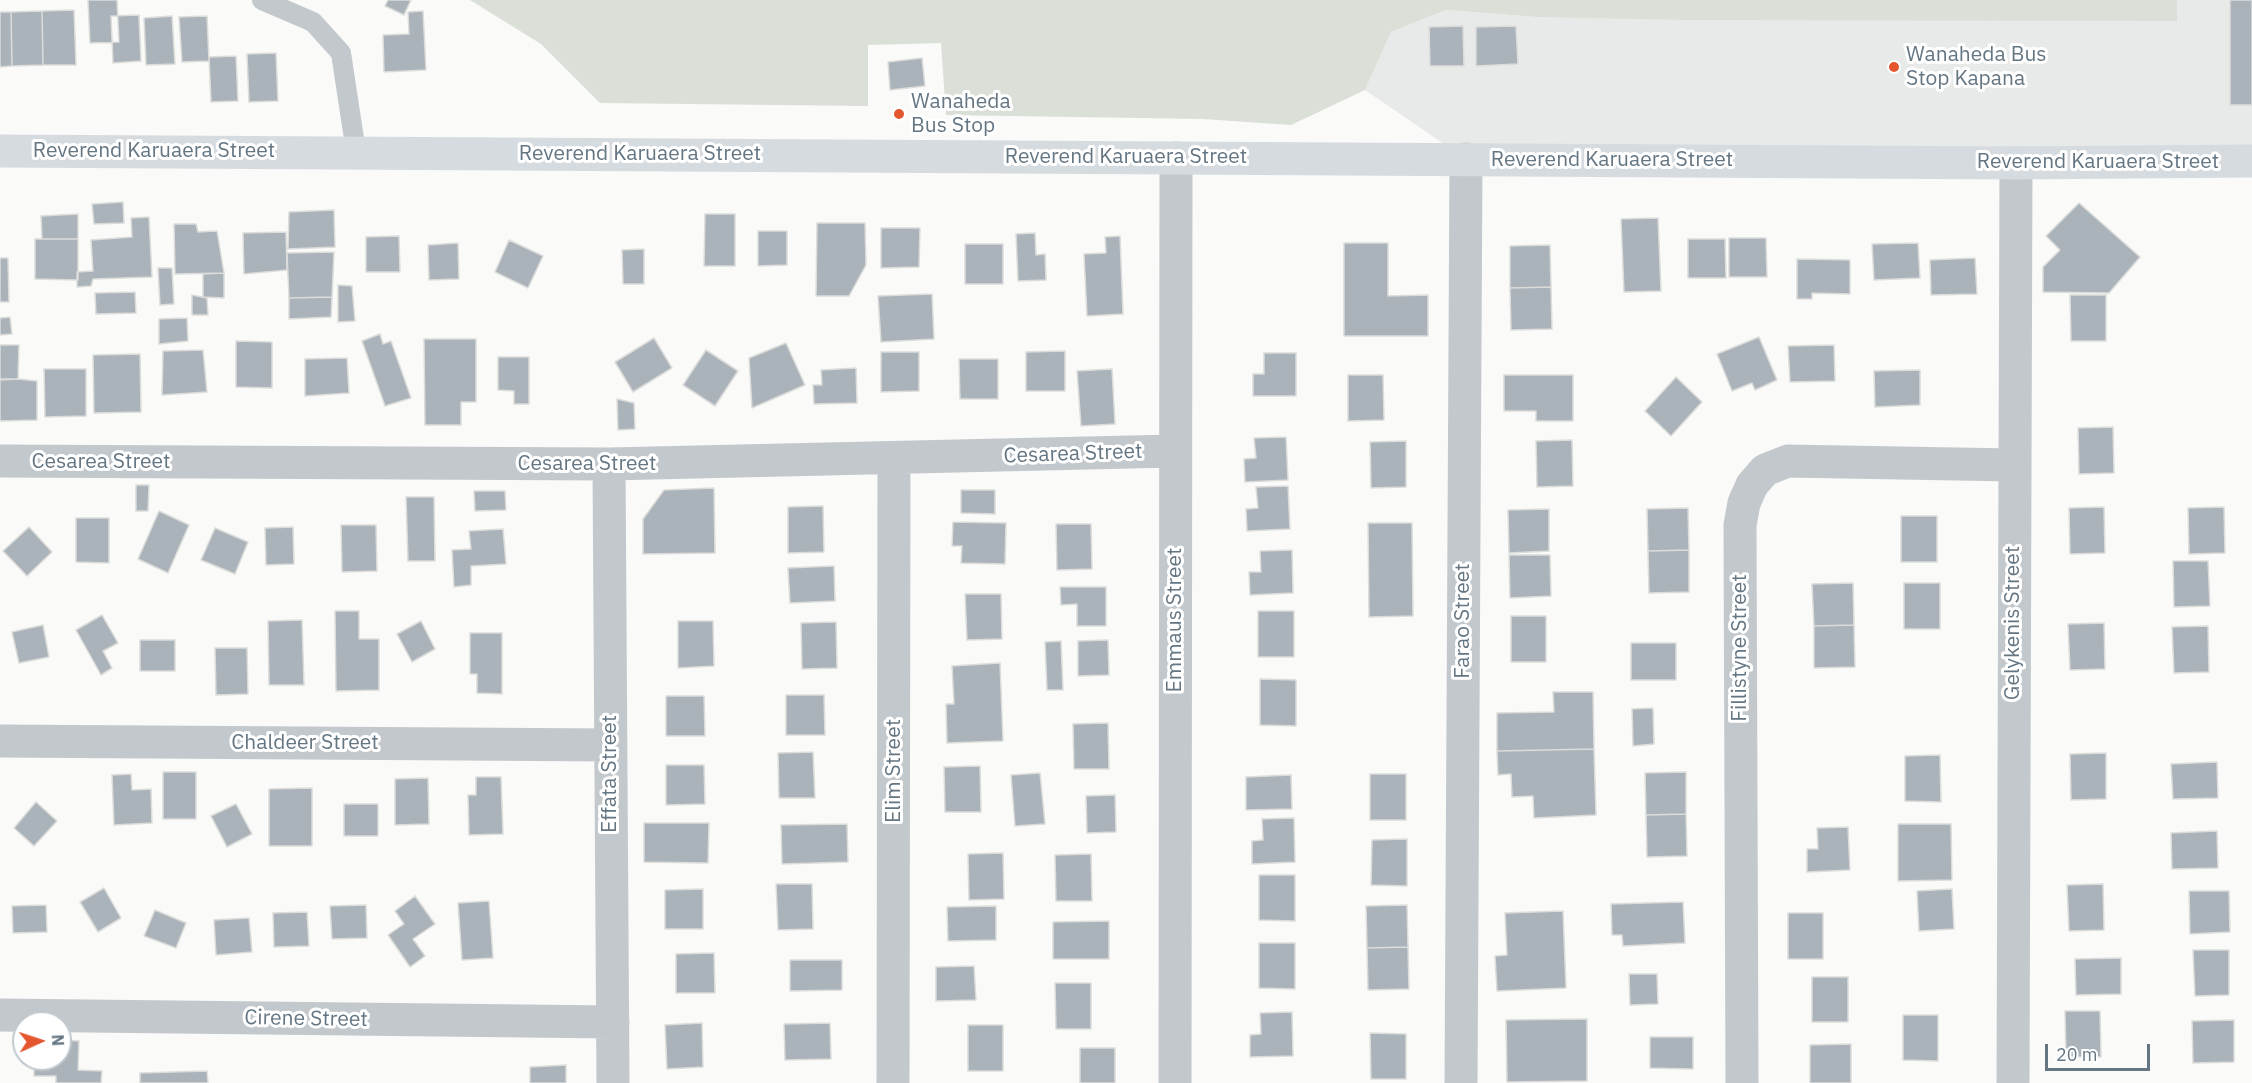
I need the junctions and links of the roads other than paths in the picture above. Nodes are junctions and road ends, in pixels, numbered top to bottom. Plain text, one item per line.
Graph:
1 (262, 0) edge
2 (0, 151) edge
3 (356, 152) junction
4 (1176, 158) junction
5 (1466, 159) junction
6 (2252, 161) edge
7 (2016, 163) junction
8 (1174, 451) junction
9 (894, 460) junction
10 (0, 461) edge
11 (609, 464) junction
12 (2013, 465) junction
13 (0, 741) edge
14 (610, 745) junction
15 (0, 1015) edge
16 (613, 1022) junction
17 (613, 1083) edge
18 (893, 1083) edge
19 (1175, 1083) edge
20 (1461, 1083) edge
21 (1742, 1083) edge
22 (2013, 1083) edge

1 - 3 lane
2 - 3 street, Reverend Karuaera Street
3 - 4 street, Reverend Karuaera Street
4 - 5 street, Reverend Karuaera Street
4 - 8 street, Emmaus Street
5 - 7 street, Reverend Karuaera Street
5 - 20 street, Farao Street
6 - 7 street, Reverend Karuaera Street
7 - 12 street, Gelykenis Street
8 - 9 street, Cesarea Street
8 - 19 street, Emmaus Street
9 - 11 street, Cesarea Street
9 - 18 street, Elim Street
10 - 11 street, Cesarea Street
11 - 14 street, Effata Street
12 - 21 street, Fillistyne Street
12 - 22 street, Gelykenis Street
13 - 14 street, Chaldeer Street
14 - 16 street, Effata Street
15 - 16 street, Cirene Street
16 - 17 street, Effata Street

